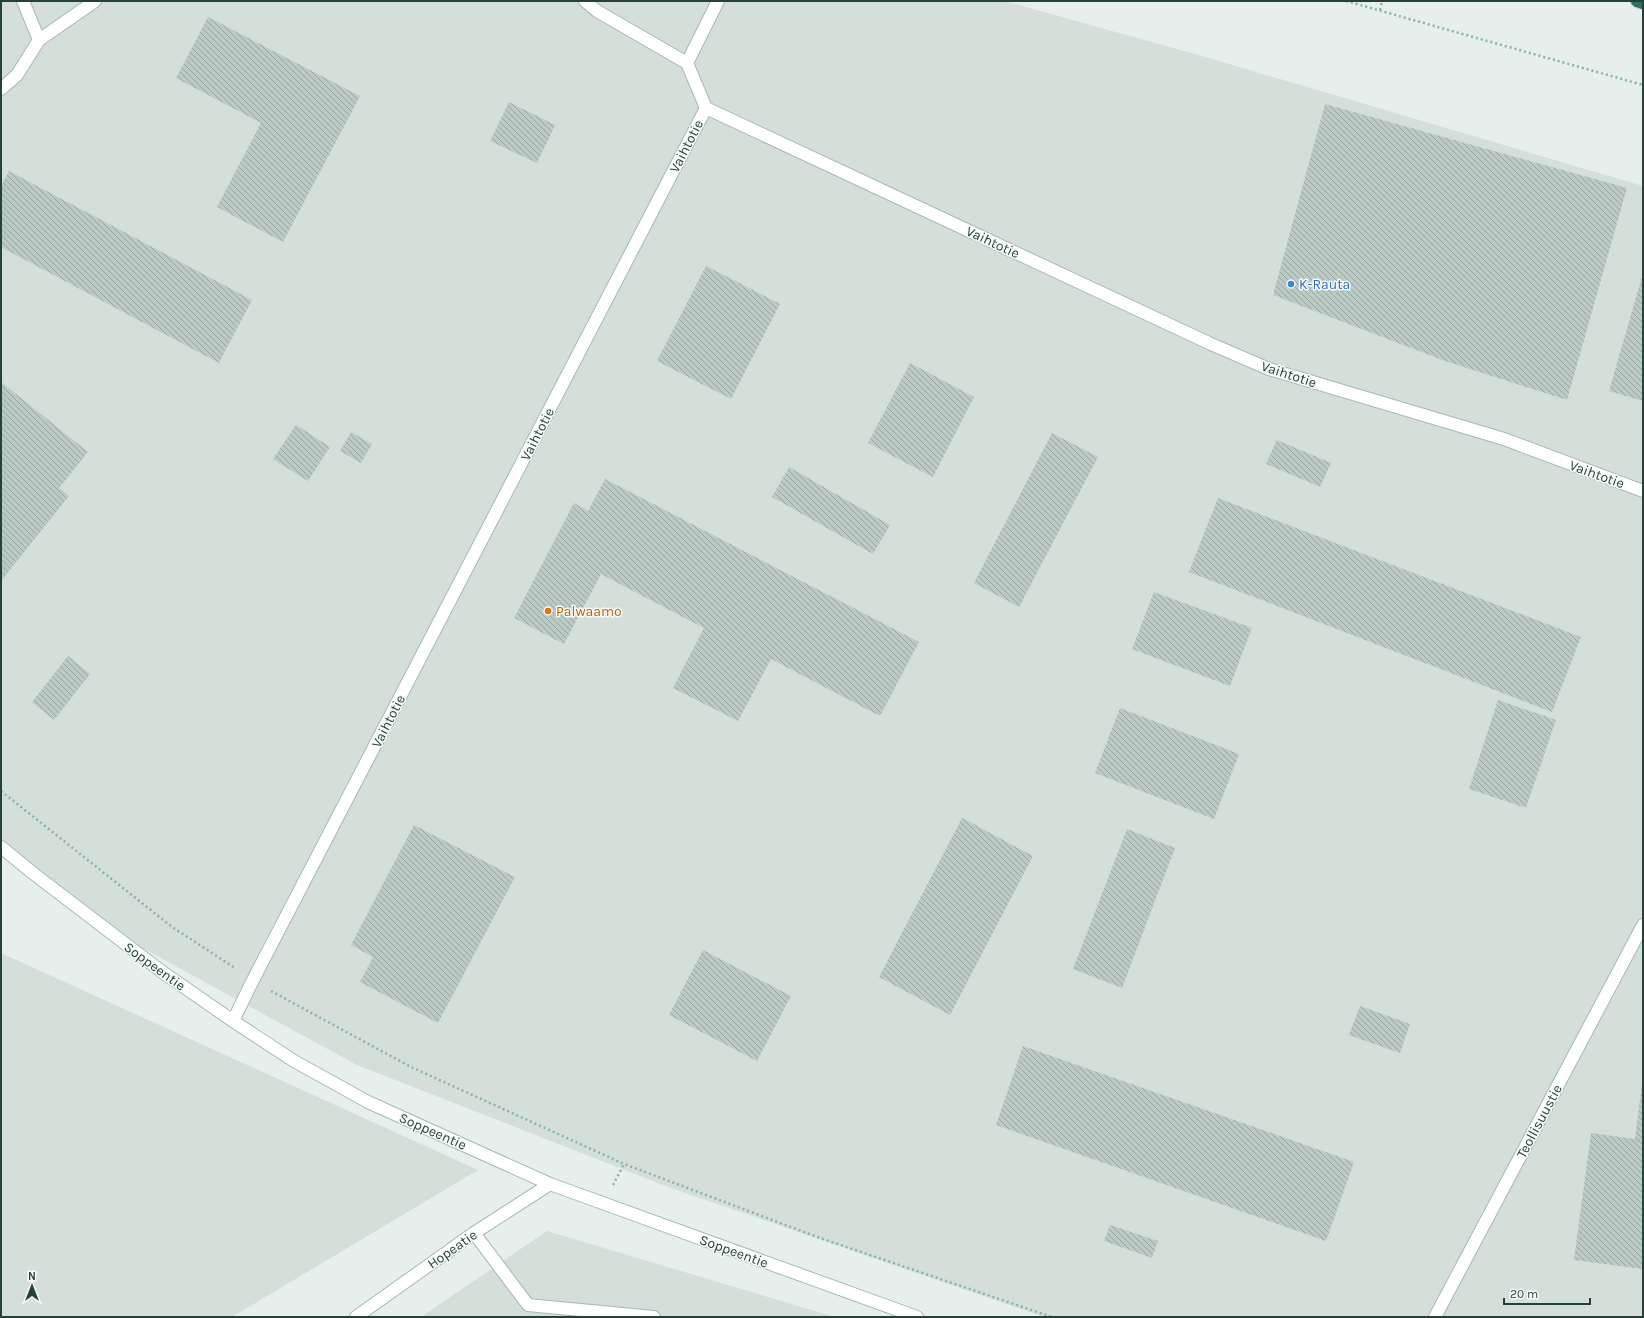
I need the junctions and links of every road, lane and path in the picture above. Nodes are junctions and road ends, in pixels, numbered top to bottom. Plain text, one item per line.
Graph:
1 (23, 1) edge
2 (95, 1) edge
3 (585, 1) edge
4 (718, 1) edge
5 (1346, 1) edge
6 (1382, 1) edge
7 (1637, 1) edge
8 (1643, 3) edge
9 (1380, 10) junction
10 (39, 40) junction
11 (687, 63) junction
12 (1643, 85) edge
13 (1, 89) edge
14 (706, 108) junction
15 (1643, 491) edge
16 (1, 791) edge
17 (1, 847) edge
18 (1643, 926) edge
19 (253, 980) junction
20 (233, 1021) junction
21 (550, 1184) junction
22 (474, 1233) junction
23 (356, 1317) edge
24 (654, 1317) edge
25 (917, 1317) edge
26 (1052, 1317) edge
27 (1435, 1317) edge

1 - 10 street
2 - 10 street
3 - 11 street
4 - 11 street
5 - 9 path
6 - 9 path
7 - 8 highway
9 - 12 path
10 - 13 street
11 - 14 street
14 - 15 street, Vaihtotie
14 - 19 street, Vaihtotie
16 - 19 path
17 - 20 street, Soppeentie
18 - 27 street, Teollisuustie
19 - 20 street, Vaihtotie
19 - 26 path
20 - 21 street, Soppeentie
21 - 22 street, Hopeatie
21 - 25 street, Soppeentie
22 - 23 street, Hopeatie
22 - 24 street

